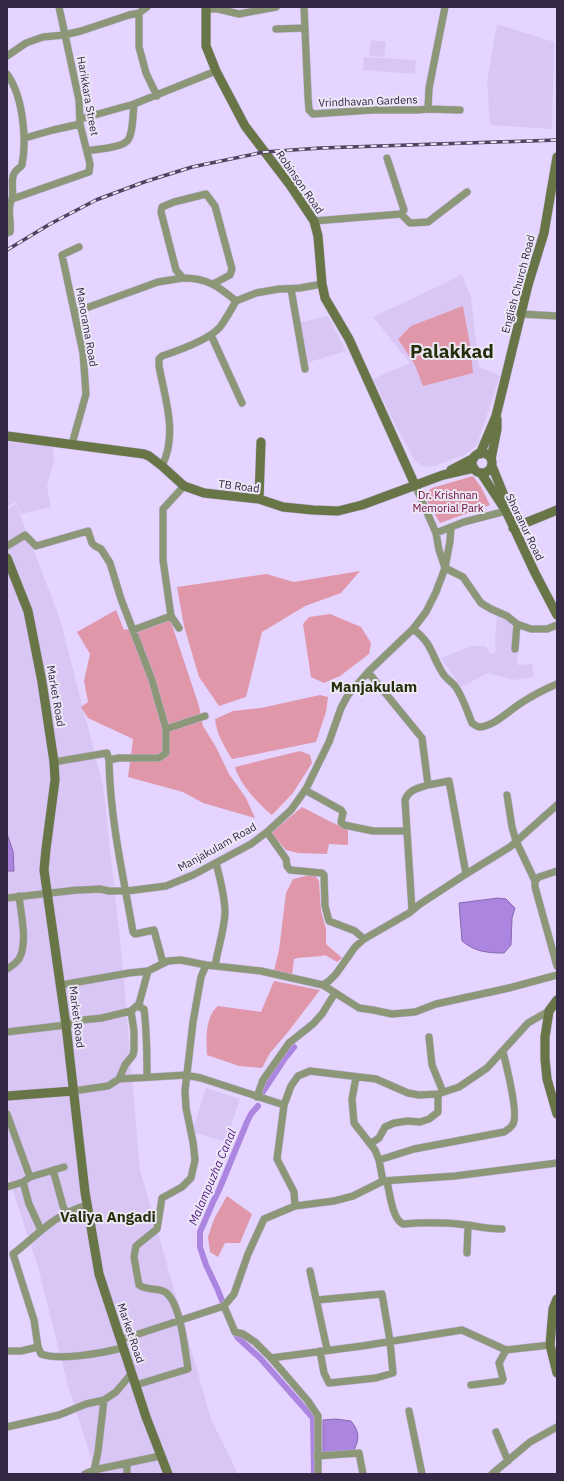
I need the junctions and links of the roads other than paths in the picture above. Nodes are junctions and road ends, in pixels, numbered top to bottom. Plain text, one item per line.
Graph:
1 (59, 7) edge
2 (147, 7) edge
3 (276, 7) edge
4 (304, 7) edge
5 (445, 7) edge
6 (206, 8) edge
7 (128, 11) edge
8 (138, 13) junction
9 (305, 28) junction
10 (276, 29) dead end
11 (64, 35) junction
12 (7, 56) edge
13 (216, 71) junction
14 (7, 74) edge
15 (157, 96) junction
16 (134, 104) junction
17 (428, 109) junction
18 (460, 110) dead end
19 (80, 122) junction
20 (25, 138) junction
21 (87, 150) junction
22 (557, 157) edge
23 (387, 158) dead end
24 (468, 192) dead end
25 (12, 199) junction
26 (401, 214) junction
27 (314, 221) junction
28 (7, 233) edge
29 (79, 247) dead end
30 (183, 278) junction
31 (213, 284) junction
32 (322, 284) junction
33 (291, 289) junction
34 (236, 301) junction
35 (75, 312) junction
36 (521, 314) junction
37 (557, 316) edge
38 (211, 335) junction
39 (305, 369) dead end
40 (242, 403) dead end
41 (496, 416) junction
42 (7, 436) edge
43 (261, 442) dead end
44 (72, 444) junction
45 (477, 456) junction
46 (491, 462) junction
47 (162, 466) junction
48 (477, 470) junction
49 (443, 475) junction
50 (415, 485) junction
51 (184, 486) junction
52 (259, 499) junction
53 (557, 510) edge
54 (506, 511) junction
55 (451, 526) junction
56 (515, 527) junction
57 (436, 533) junction
58 (7, 546) edge
59 (7, 558) edge
60 (445, 568) junction
61 (557, 607) edge
62 (557, 615) edge
63 (170, 616) junction
64 (517, 624) junction
65 (557, 625) edge
66 (179, 628) dead end
67 (413, 628) junction
68 (133, 630) junction
69 (515, 649) dead end
70 (368, 672) junction
71 (557, 684) edge
72 (205, 716) dead end
73 (166, 729) junction
74 (109, 760) junction
75 (54, 762) junction
76 (428, 784) junction
77 (305, 790) junction
78 (508, 795) dead end
79 (557, 805) edge
80 (407, 831) junction
81 (267, 832) junction
82 (516, 841) junction
83 (216, 863) junction
84 (557, 871) edge
85 (466, 874) junction
86 (535, 881) junction
87 (126, 891) junction
88 (47, 894) junction
89 (19, 896) junction
90 (7, 898) edge
91 (412, 910) junction
92 (364, 940) junction
93 (163, 963) junction
94 (206, 966) junction
95 (215, 966) junction
96 (557, 966) edge
97 (7, 969) edge
98 (148, 971) junction
99 (557, 975) edge
100 (61, 985) junction
101 (323, 985) junction
102 (335, 993) junction
103 (557, 1000) edge
104 (138, 1004) junction
105 (131, 1011) junction
106 (549, 1011) junction
107 (66, 1025) junction
108 (7, 1032) edge
109 (429, 1037) dead end
110 (503, 1052) junction
111 (186, 1075) junction
112 (147, 1077) junction
113 (356, 1077) junction
114 (119, 1079) junction
115 (73, 1091) junction
116 (440, 1093) junction
117 (7, 1096) edge
118 (257, 1097) junction
119 (284, 1105) junction
120 (7, 1114) edge
121 (557, 1114) edge
122 (370, 1144) junction
123 (379, 1160) junction
124 (557, 1163) edge
125 (64, 1167) dead end
126 (53, 1170) junction
127 (30, 1177) junction
128 (385, 1181) junction
129 (23, 1182) junction
130 (7, 1187) edge
131 (88, 1205) junction
132 (296, 1206) junction
133 (66, 1213) junction
134 (468, 1225) junction
135 (502, 1229) dead end
136 (41, 1230) junction
137 (467, 1253) dead end
138 (10, 1255) edge
139 (310, 1271) dead end
140 (557, 1299) edge
141 (317, 1300) junction
142 (224, 1306) junction
143 (180, 1320) junction
144 (390, 1341) junction
145 (121, 1344) junction
146 (550, 1345) junction
147 (38, 1348) junction
148 (324, 1350) junction
149 (506, 1350) junction
150 (7, 1351) edge
151 (271, 1358) junction
152 (132, 1373) junction
153 (557, 1373) edge
154 (136, 1385) junction
155 (471, 1385) dead end
156 (104, 1400) junction
157 (409, 1411) dead end
158 (7, 1426) edge
159 (557, 1427) edge
160 (496, 1432) dead end
161 (160, 1456) junction
162 (317, 1456) junction
163 (508, 1461) junction
164 (127, 1463) junction
165 (94, 1470) junction
166 (85, 1474) edge
167 (127, 1474) edge
168 (168, 1474) edge
169 (318, 1474) edge
170 (363, 1474) edge
171 (422, 1474) edge
172 (492, 1474) edge

1 - 11 street, Harikkara Street
2 - 8 street
3 - 6 street
4 - 9 street, Vrindhavan Gardens
5 - 17 street, Vrindhavan Gardens
6 - 13 main road, Robinson Road
7 - 8 street
7 - 11 street
8 - 15 street
9 - 10 street
9 - 17 street, Vrindhavan Gardens
11 - 12 street
11 - 19 street, Harikkara Street
13 - 15 street
13 - 27 main road, Robinson Road
14 - 20 street
15 - 16 street
16 - 19 street
16 - 21 street
17 - 18 street
19 - 20 street
19 - 21 street, Harikkara Street
20 - 25 street
21 - 25 street, Harikkara Street
22 - 36 main road, English Church Road
23 - 26 street
24 - 26 street
25 - 28 street
26 - 27 street
27 - 32 main road, Robinson Road
29 - 35 street, Manorama Road
30 - 31 street
30 - 31 street
30 - 35 street
31 - 34 street
32 - 33 street
32 - 50 main road, Robinson Road
33 - 34 street
33 - 39 street
34 - 38 street
35 - 44 street, Manorama Road
36 - 37 street
36 - 41 main road, English Church Road
38 - 40 street
38 - 47 street
41 - 45 main road, English Church Road
41 - 46 main road, English Church Road
42 - 44 main road, TB Road
43 - 52 main road
44 - 47 main road, TB Road
45 - 46 main road
45 - 48 main road
45 - 49 main road
46 - 48 main road
46 - 56 main road, Shoranur Road
47 - 51 main road, TB Road
48 - 49 main road, TB Road
48 - 54 main road, Shoranur Road
49 - 50 main road, TB Road
50 - 52 main road, TB Road
50 - 57 street
51 - 52 main road, TB Road
51 - 63 street
53 - 56 main road
54 - 55 street
54 - 56 main road, Shoranur Road
55 - 57 street
55 - 60 street, Manjakulam Road
56 - 61 main road, Shoranur Road
56 - 62 main road, Shoranur Road
57 - 60 street
58 - 68 street
59 - 75 main road, Market Road
60 - 64 street
60 - 67 street, Manjakulam Road
63 - 66 street
63 - 68 street
64 - 65 street
64 - 69 street
67 - 70 street, Manjakulam Road
67 - 71 street
68 - 73 street
70 - 76 street
70 - 77 street, Manjakulam Road
72 - 73 street
73 - 74 street
74 - 75 street
74 - 87 street
75 - 88 main road, Market Road
76 - 80 street
76 - 85 street
77 - 80 street
77 - 81 street, Manjakulam Road
78 - 82 street
79 - 82 street
80 - 91 street
81 - 83 street, Manjakulam Road
81 - 92 street
82 - 85 street
82 - 86 street
83 - 87 street, Manjakulam Road
83 - 95 street
84 - 86 street
85 - 91 street
86 - 96 street
87 - 88 street, Manjakulam Road
87 - 93 street
88 - 89 street, Manjakulam Road
88 - 100 main road, Market Road
89 - 90 street, Manjakulam Road
89 - 97 street
91 - 92 street
92 - 101 street
93 - 94 street
93 - 98 street
94 - 95 street
94 - 111 street
95 - 101 street
98 - 100 street
98 - 104 street
99 - 102 street
100 - 107 main road, Market Road
101 - 102 street
102 - 118 street
103 - 106 main road
104 - 105 street
104 - 112 street
105 - 107 street
105 - 114 street
106 - 110 street
106 - 121 main road
107 - 108 street
107 - 115 main road, Market Road
109 - 116 street
110 - 116 street
110 - 123 street
111 - 112 street
111 - 118 street
111 - 143 street
112 - 114 street
113 - 116 street
113 - 119 street
113 - 122 street
114 - 115 street
115 - 117 main road
115 - 131 main road, Market Road
116 - 122 street
118 - 119 street
119 - 132 street
120 - 127 street
122 - 123 street
123 - 128 street
124 - 128 street
125 - 126 street
126 - 127 street
126 - 133 street
127 - 129 street
128 - 132 street
128 - 134 street
129 - 130 street
129 - 136 street
131 - 133 street
131 - 145 main road, Market Road
132 - 142 street
133 - 136 street
134 - 135 street
134 - 137 street
136 - 138 street
138 - 147 street
139 - 141 street
140 - 146 main road
141 - 144 street
141 - 148 street
142 - 143 street
142 - 151 street
143 - 145 street
143 - 154 street
144 - 148 street
144 - 148 street
144 - 149 street
145 - 147 street
145 - 152 main road, Market Road
146 - 149 street
146 - 153 main road
147 - 150 street
148 - 151 street
149 - 155 street
151 - 162 street
152 - 154 main road, Market Road
152 - 156 street
154 - 161 main road, Market Road
156 - 158 street
156 - 165 street
157 - 171 street
159 - 163 street
160 - 163 street
161 - 164 street
161 - 168 main road, Market Road
162 - 169 street
162 - 170 street
163 - 172 street
164 - 165 street
164 - 167 street
165 - 166 street

